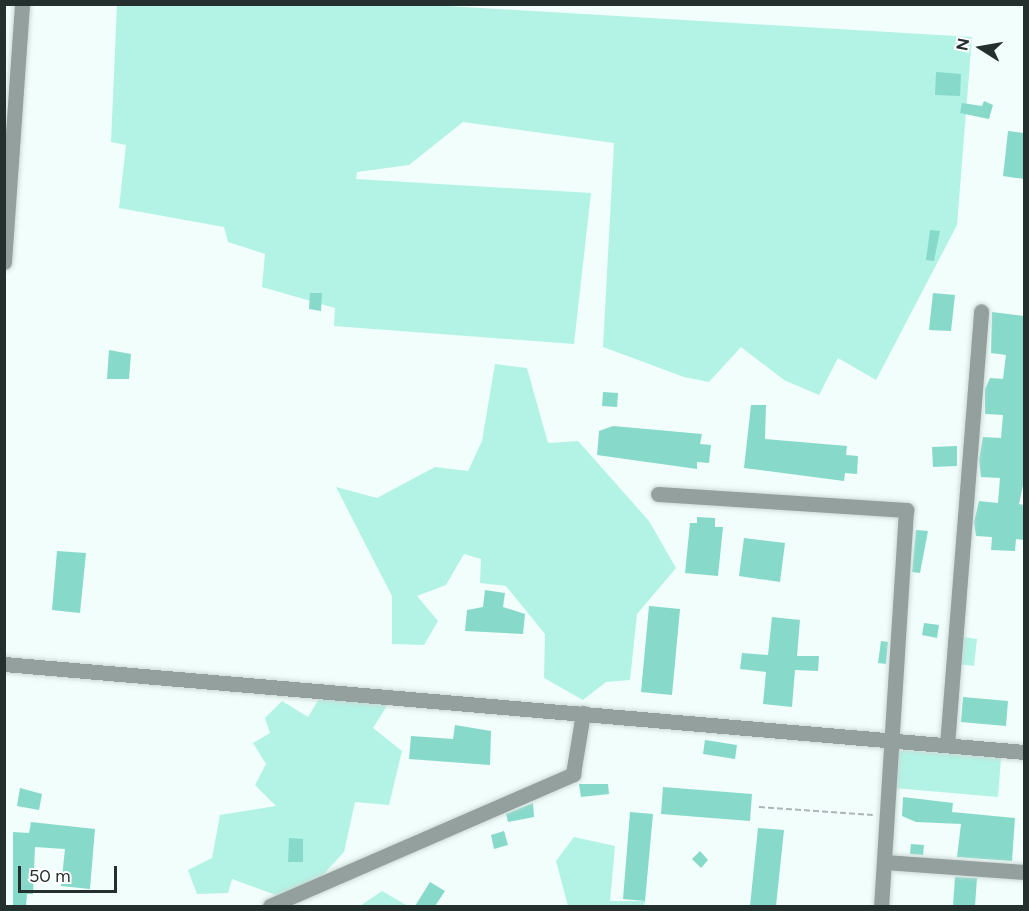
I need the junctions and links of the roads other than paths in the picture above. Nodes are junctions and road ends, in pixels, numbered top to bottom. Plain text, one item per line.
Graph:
1 (22, 4) edge
2 (4, 262) edge
3 (981, 311) dead end
4 (658, 494) dead end
5 (4, 664) edge
6 (583, 713) junction
7 (894, 741) junction
8 (947, 745) junction
9 (1024, 752) edge
10 (885, 862) junction
11 (1024, 872) edge
12 (270, 906) edge
13 (881, 906) edge

1 - 2 street
3 - 8 street
4 - 7 street
5 - 6 street
6 - 7 street
6 - 12 street
7 - 8 street
7 - 10 street
8 - 9 street
10 - 11 street
10 - 13 street

